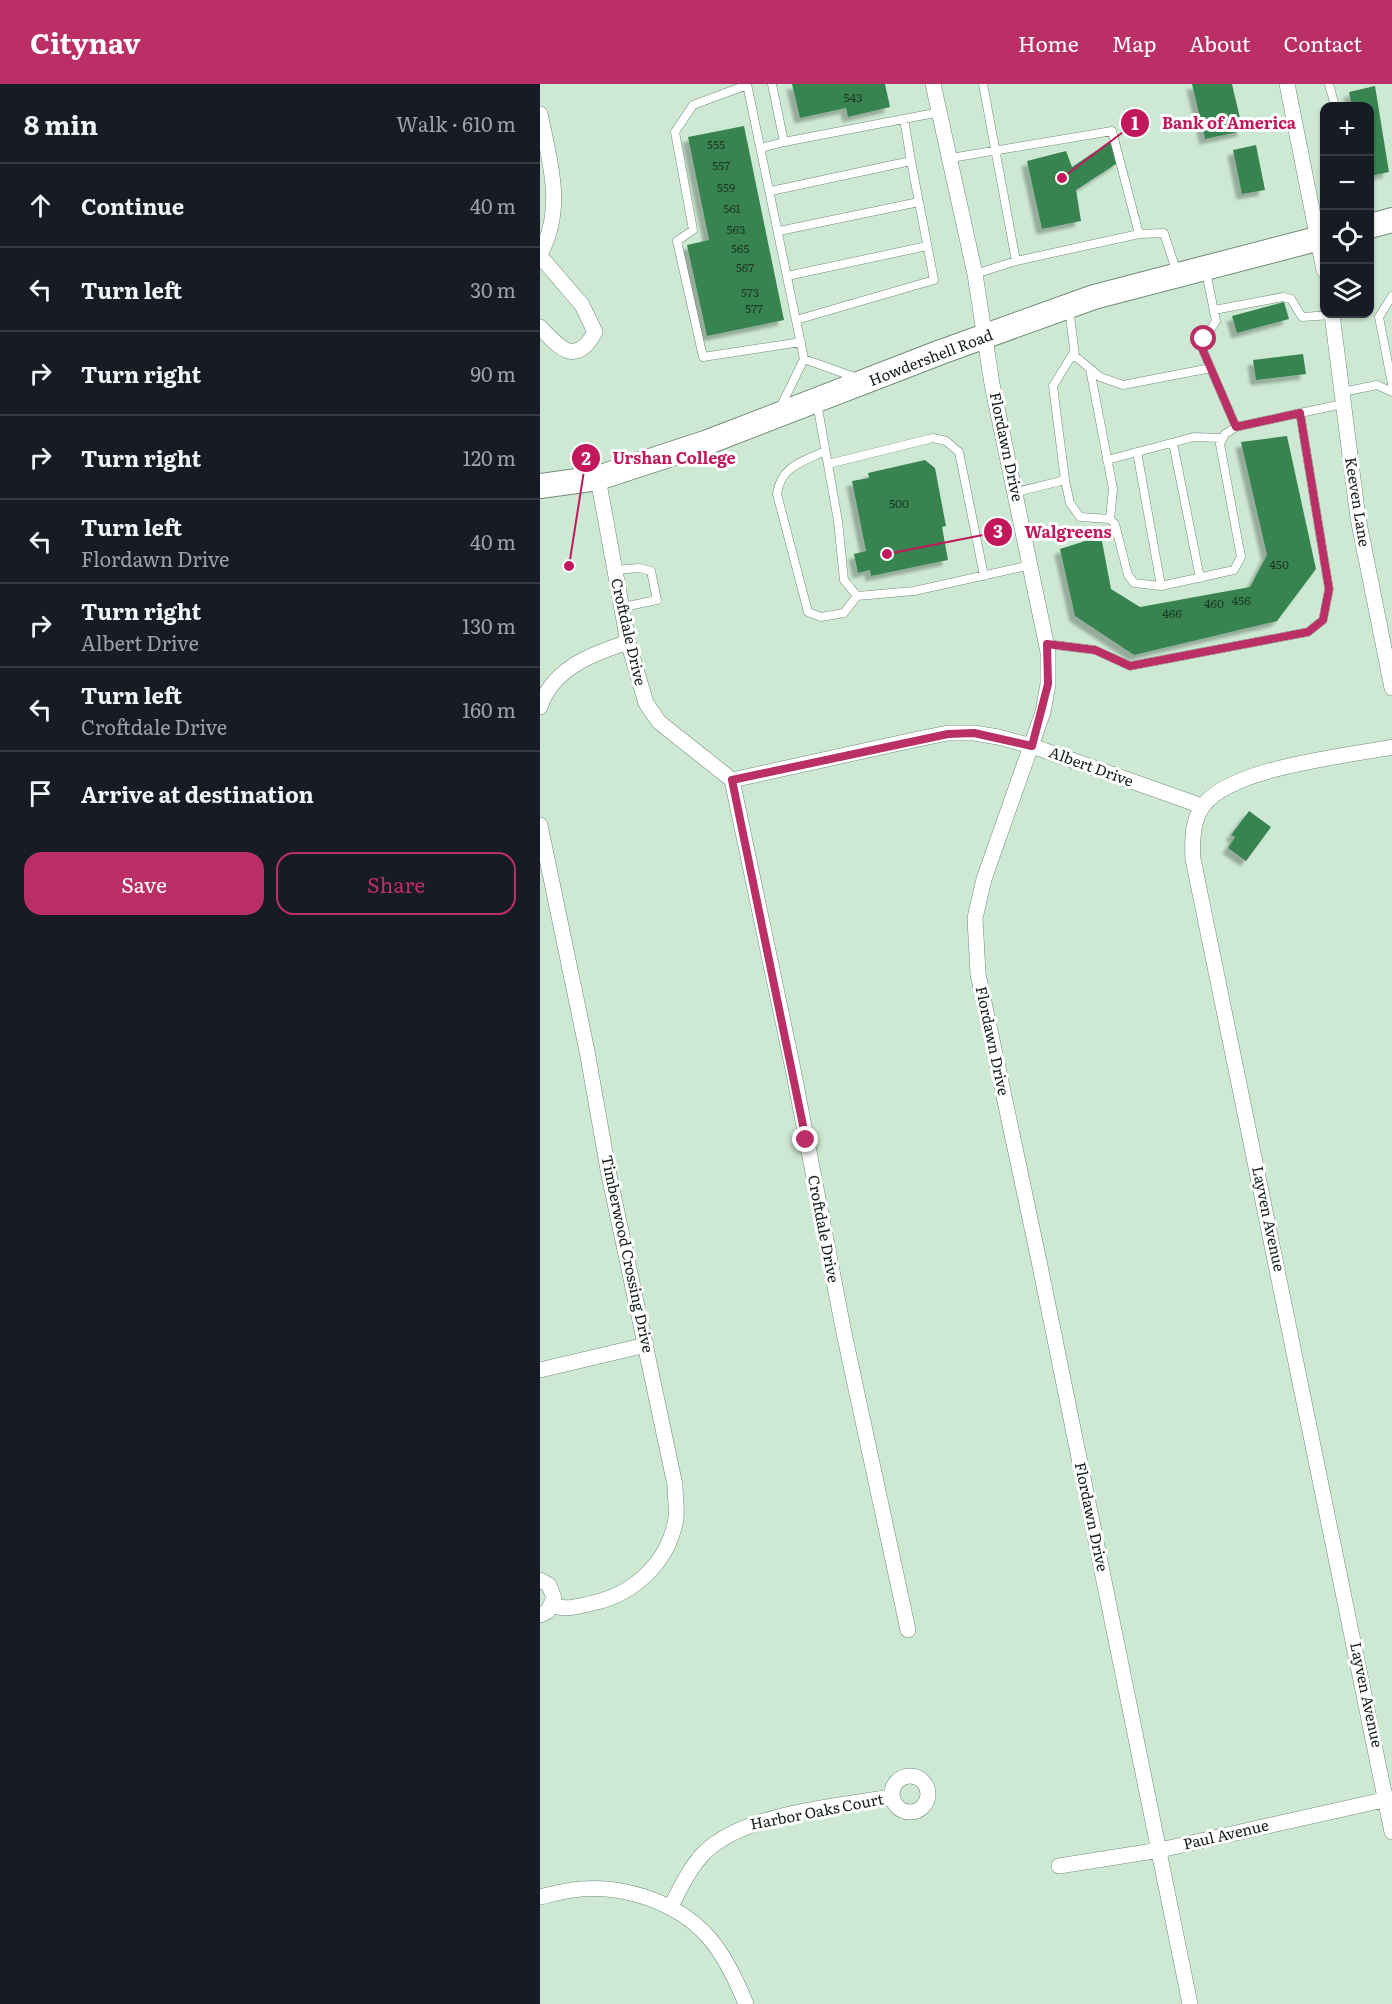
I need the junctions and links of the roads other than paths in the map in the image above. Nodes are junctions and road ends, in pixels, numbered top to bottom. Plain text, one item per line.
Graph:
1 (747, 84) edge
2 (772, 84) edge
3 (933, 84) edge
4 (983, 84) edge
5 (1287, 84) edge
6 (1329, 84) edge
7 (1334, 102) edge
8 (940, 111) junction
9 (540, 114) edge
10 (904, 119) junction
11 (784, 142) junction
12 (761, 148) junction
13 (995, 151) junction
14 (951, 158) junction
15 (911, 160) junction
16 (771, 191) junction
17 (919, 202) junction
18 (1392, 220) edge
19 (1374, 225) edge
20 (1320, 229) edge
21 (778, 231) junction
22 (1139, 234) junction
23 (1320, 239) edge
24 (927, 246) junction
25 (540, 255) edge
26 (1016, 261) junction
27 (1205, 268) junction
28 (975, 274) junction
29 (1178, 275) junction
30 (787, 276) junction
31 (1392, 296) edge
32 (1068, 307) junction
33 (1214, 310) junction
34 (1320, 315) edge
35 (1332, 318) edge
36 (796, 320) junction
37 (540, 327) edge
38 (986, 336) junction
39 (801, 342) junction
40 (1074, 352) junction
41 (804, 359) junction
42 (1211, 368) junction
43 (1090, 369) junction
44 (867, 382) junction
45 (1392, 384) edge
46 (1392, 393) edge
47 (1342, 398) junction
48 (817, 401) junction
49 (1300, 413) junction
50 (776, 416) junction
51 (1236, 427) junction
52 (1222, 438) junction
53 (1173, 442) junction
54 (825, 451) junction
55 (1137, 453) junction
56 (1107, 460) junction
57 (828, 464) junction
58 (598, 478) junction
59 (1065, 480) junction
60 (540, 486) edge
61 (1016, 492) junction
62 (1110, 519) junction
63 (1031, 566) junction
64 (615, 570) junction
65 (984, 576) junction
66 (1200, 578) junction
67 (1161, 586) junction
68 (857, 596) junction
69 (622, 607) junction
70 (628, 642) junction
71 (1047, 644) junction
72 (1392, 688) edge
73 (540, 707) edge
74 (1032, 746) junction
75 (1392, 747) edge
76 (732, 780) junction
77 (1202, 806) junction
78 (540, 825) edge
79 (646, 1344) junction
80 (540, 1370) edge
81 (540, 1580) edge
82 (546, 1610) edge
83 (908, 1630) dead end
84 (892, 1797) dead end
85 (1390, 1798) edge
86 (1392, 1832) edge
87 (1160, 1850) junction
88 (1059, 1866) dead end
89 (540, 1897) edge
90 (671, 1906) junction
91 (746, 2004) edge
92 (1190, 2004) edge

1 - 12 lane
1 - 39 lane
2 - 11 lane
3 - 8 street, Flordawn Drive
4 - 13 lane
5 - 20 street
6 - 7 lane
8 - 10 lane
8 - 14 street, Flordawn Drive
9 - 25 street
10 - 11 lane
10 - 15 lane
11 - 12 lane
12 - 16 lane
13 - 14 lane
13 - 22 lane
13 - 26 lane
14 - 28 street, Flordawn Drive
15 - 16 lane
15 - 17 lane
16 - 21 lane
17 - 21 lane
17 - 24 lane
18 - 19 main road
21 - 30 lane
22 - 26 lane
22 - 29 lane
23 - 27 main road, Howdershell Road
24 - 30 lane
24 - 36 lane
25 - 37 street
26 - 28 lane
27 - 29 main road, Howdershell Road
27 - 33 lane
28 - 38 street, Flordawn Drive
29 - 32 main road, Howdershell Road
30 - 36 lane
31 - 45 lane
32 - 38 main road, Howdershell Road
32 - 40 lane
33 - 34 lane
33 - 42 lane
35 - 47 street, Keeven Lane
36 - 39 lane
38 - 44 main road, Howdershell Road
38 - 61 street, Flordawn Drive
39 - 41 lane
40 - 43 lane
40 - 59 lane
41 - 44 lane
41 - 50 lane
42 - 43 lane
42 - 51 lane
43 - 56 lane
44 - 48 main road, Howdershell Road
46 - 47 lane
47 - 49 lane
47 - 72 street, Keeven Lane
48 - 50 main road, Howdershell Road
48 - 54 lane
49 - 51 lane
49 - 71 lane
50 - 58 main road, Howdershell Road
51 - 52 lane
52 - 53 lane
52 - 66 lane
53 - 55 lane
53 - 66 lane
54 - 57 lane
54 - 68 lane
55 - 56 lane
55 - 67 lane
56 - 62 lane
57 - 65 lane
57 - 68 lane
58 - 60 main road, Howdershell Road
58 - 64 street, Croftdale Drive
59 - 61 lane
59 - 62 lane
61 - 63 street, Flordawn Drive
62 - 67 lane
63 - 65 lane
63 - 71 street, Flordawn Drive
64 - 69 street, Croftdale Drive
64 - 69 lane
65 - 68 lane
66 - 67 lane
69 - 70 street, Croftdale Drive
70 - 73 street
70 - 76 street, Croftdale Drive
71 - 74 street, Flordawn Drive
74 - 76 street, Albert Drive
74 - 77 street, Albert Drive
74 - 87 street, Flordawn Drive
75 - 77 street
76 - 83 street, Croftdale Drive
77 - 85 street, Layven Avenue
78 - 79 street, Timberwood Crossing Drive
79 - 80 street
79 - 82 street, Timberwood Crossing Drive
81 - 82 street, Timberwood Crossing Drive
84 - 90 street, Harbor Oaks Court
85 - 86 street, Layven Avenue
85 - 87 street, Paul Avenue
87 - 88 street, Paul Avenue
87 - 92 street, Flordawn Drive
89 - 90 street
90 - 91 street

